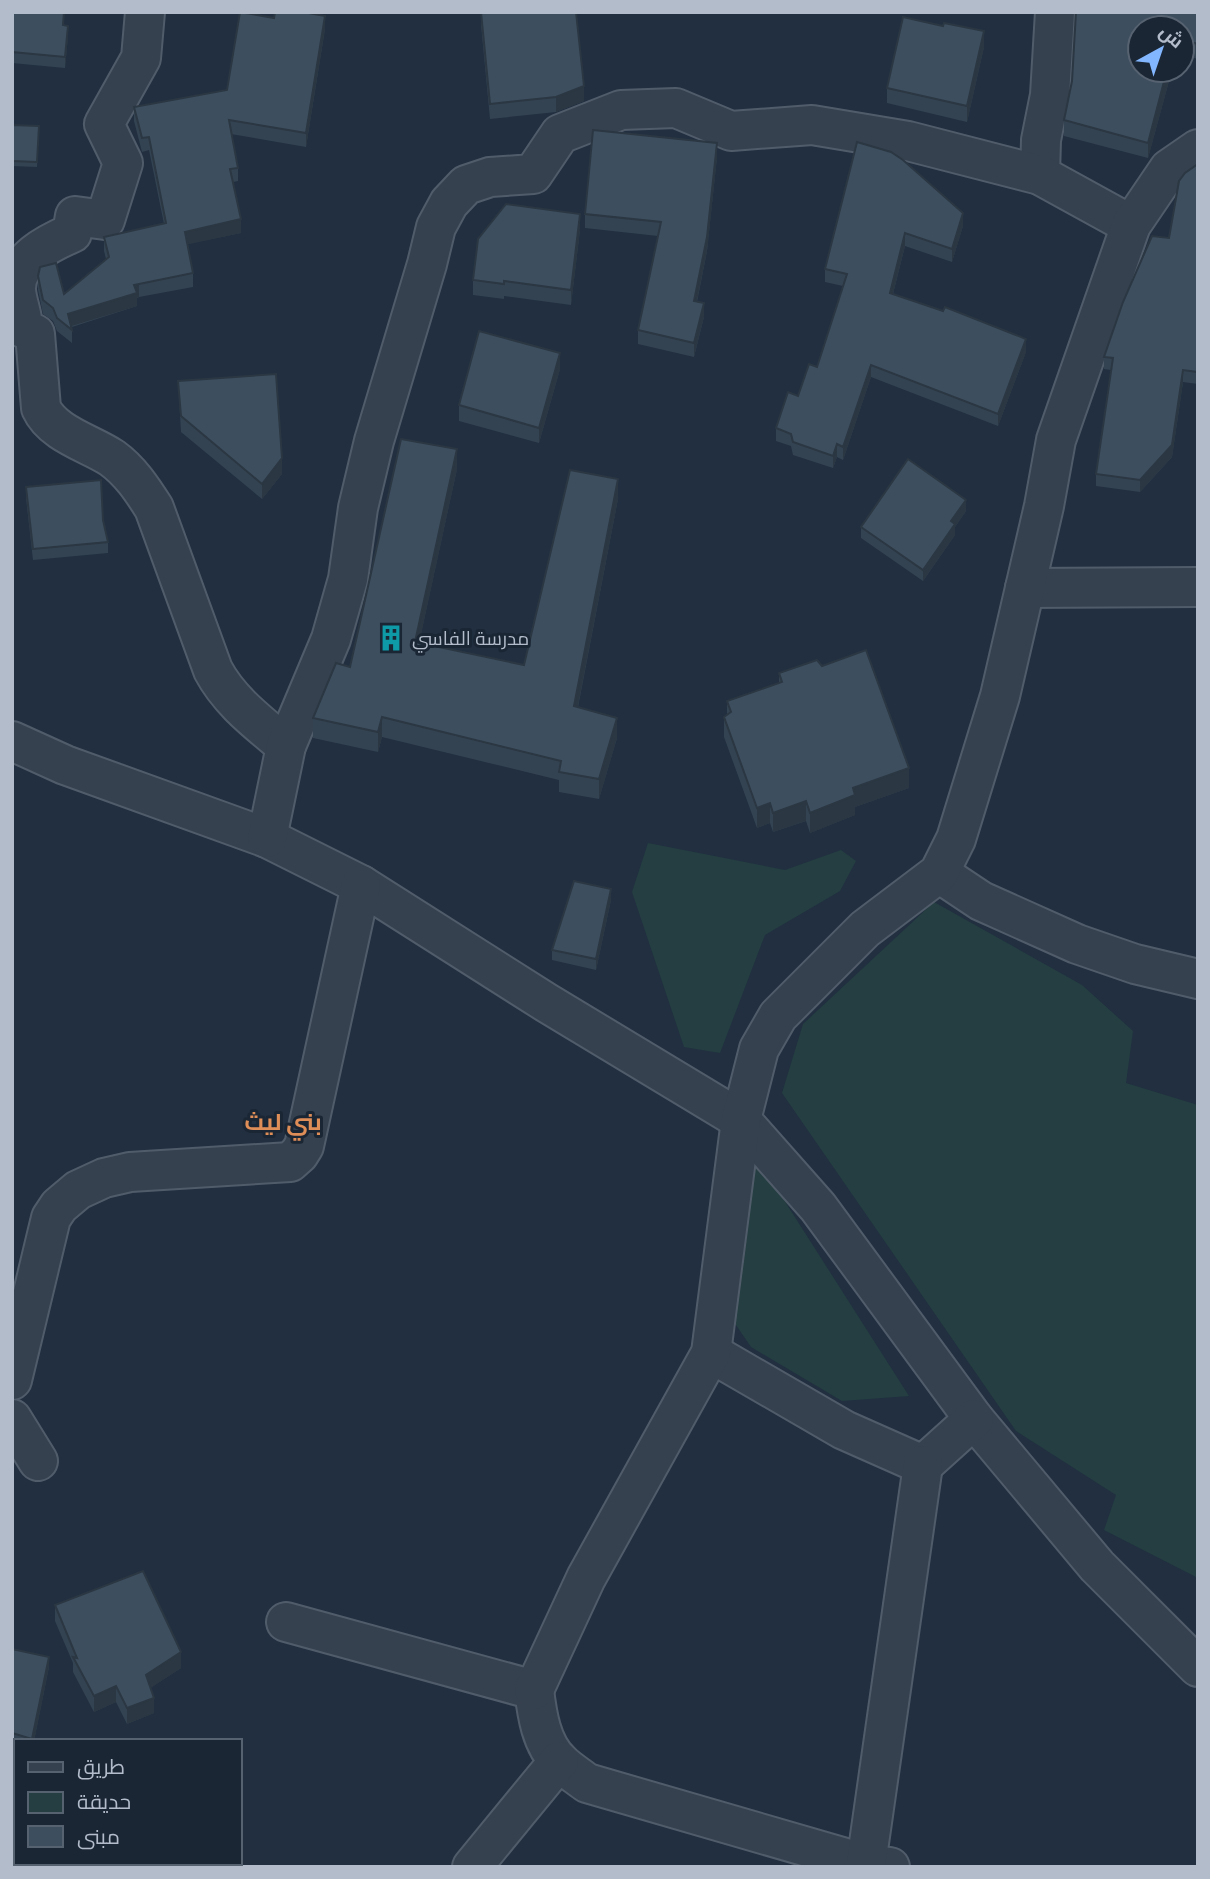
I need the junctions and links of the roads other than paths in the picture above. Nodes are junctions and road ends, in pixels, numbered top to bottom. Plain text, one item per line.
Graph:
1 (145, 12) edge
2 (1055, 12) edge
3 (1198, 149) edge
4 (1040, 175) junction
5 (1130, 225) junction
6 (1198, 587) edge
7 (1025, 588) junction
8 (12, 741) edge
9 (286, 746) junction
10 (65, 765) junction
11 (12, 771) edge
12 (267, 838) junction
13 (939, 873) junction
14 (361, 886) junction
15 (1198, 979) edge
16 (741, 1120) junction
17 (711, 1353) junction
18 (12, 1380) edge
19 (12, 1419) edge
20 (974, 1419) junction
21 (38, 1461) dead end
22 (923, 1465) junction
23 (286, 1622) dead end
24 (1198, 1667) edge
25 (534, 1689) junction
26 (559, 1761) junction
27 (878, 1865) edge
28 (472, 1867) edge

1 - 9 street
2 - 4 street
3 - 5 street
4 - 5 street
4 - 9 street
5 - 7 street
6 - 7 street
7 - 13 street
8 - 10 street
9 - 12 street
10 - 11 street
10 - 12 street
12 - 14 street
13 - 15 street
13 - 16 street
14 - 16 street
14 - 18 street
16 - 17 street
16 - 20 street
17 - 22 street
17 - 25 street
19 - 21 street
20 - 22 street
20 - 24 street
22 - 27 street
23 - 25 street
25 - 26 street
26 - 27 street
26 - 28 street

